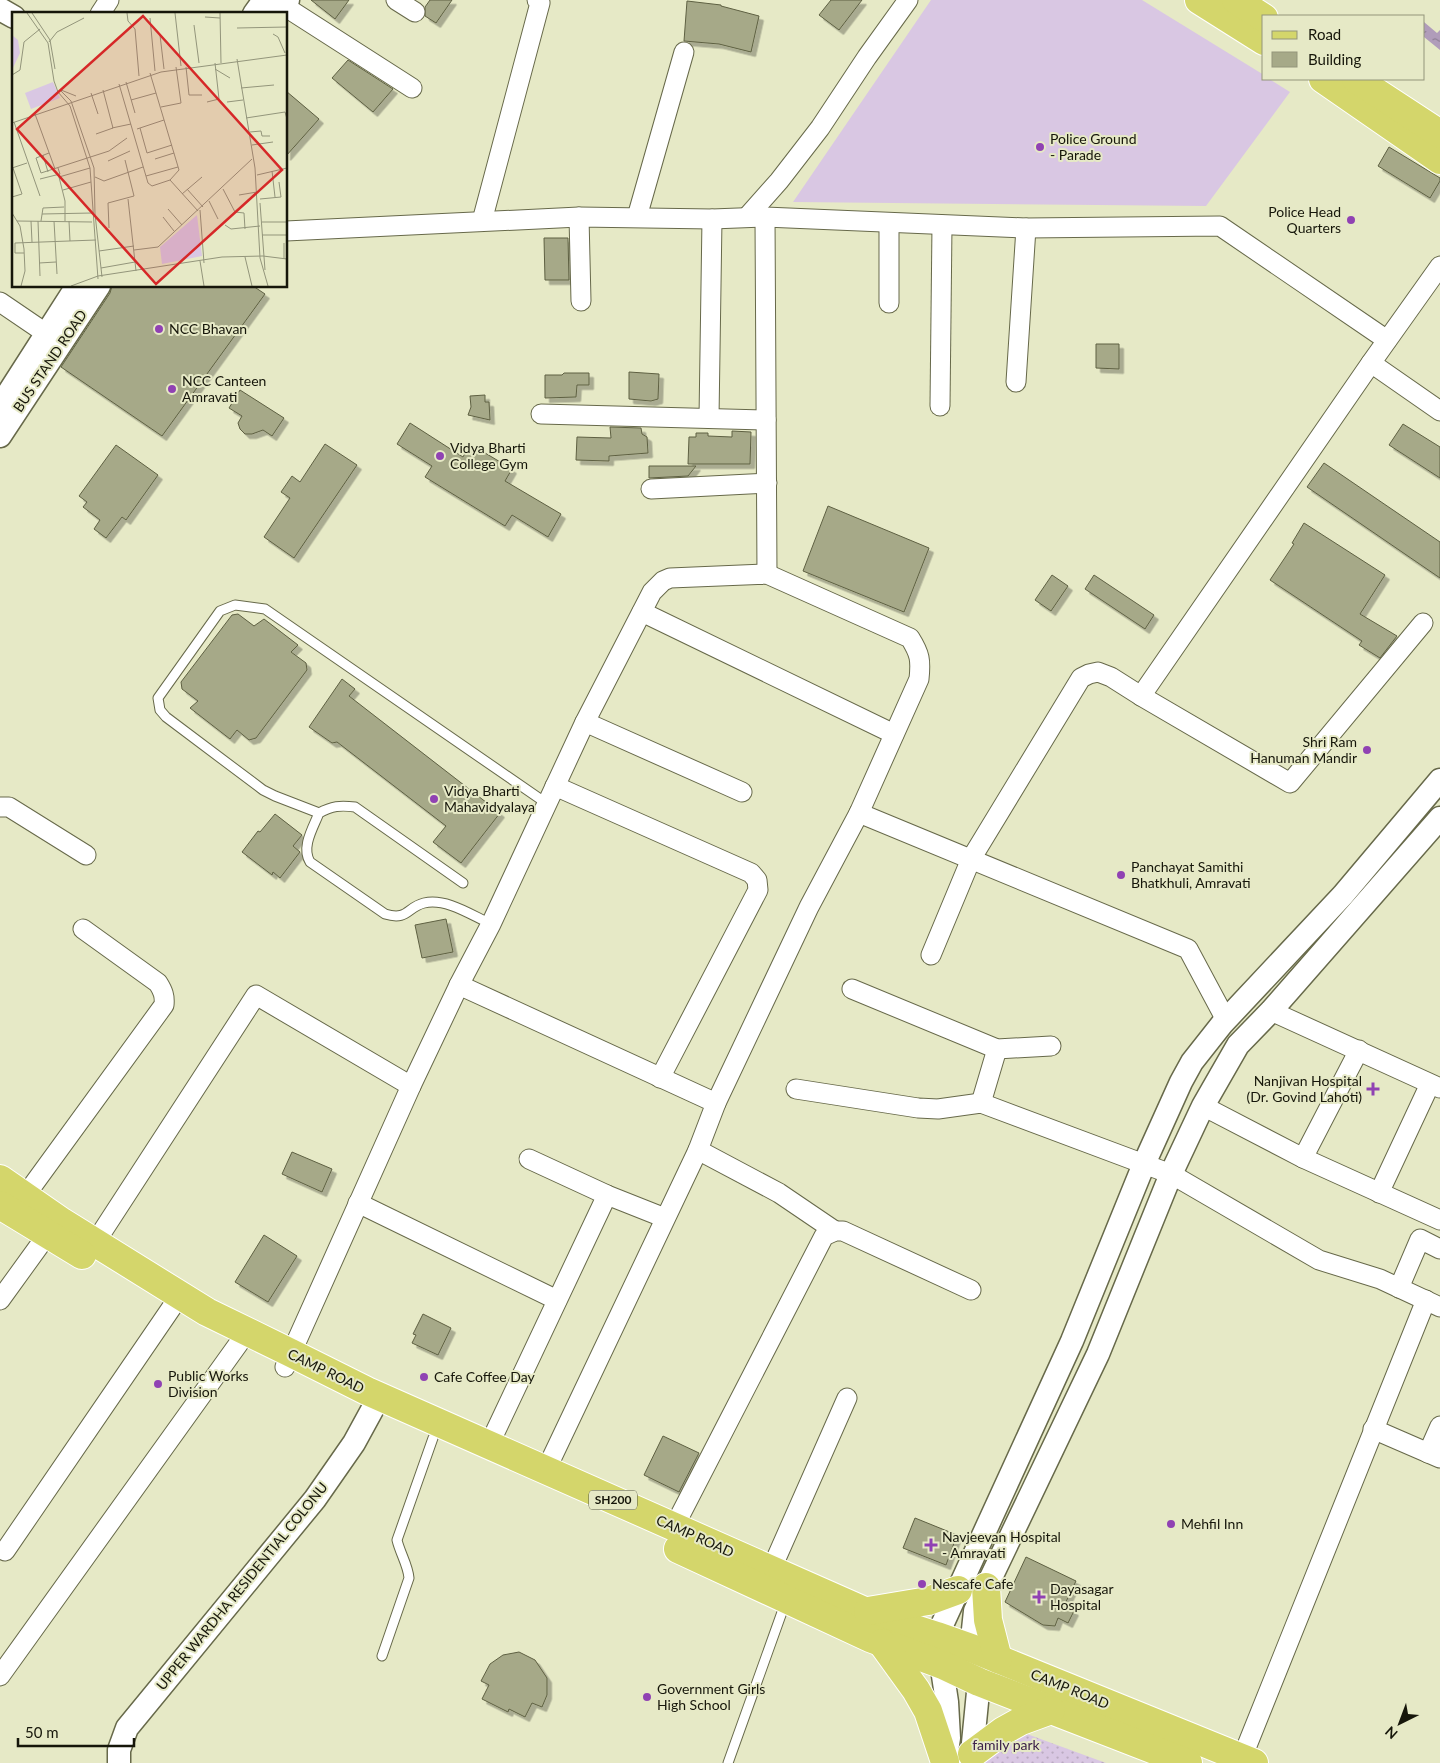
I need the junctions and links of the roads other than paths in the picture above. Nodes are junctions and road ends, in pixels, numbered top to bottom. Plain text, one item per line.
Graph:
1 (109, 0) edge
2 (396, 0) edge
3 (537, 0) edge
4 (908, 0) edge
5 (1199, 0) edge
6 (1236, 0) edge
7 (278, 5) edge
8 (0, 9) edge
9 (101, 12) edge
10 (259, 12) edge
11 (415, 12) dead end
12 (12, 16) edge
13 (1262, 17) edge
14 (1262, 39) edge
15 (684, 52) dead end
16 (1325, 80) edge
17 (1357, 80) edge
18 (412, 88) dead end
19 (1428, 133) edge
20 (1440, 160) edge
21 (579, 217) junction
22 (637, 217) junction
23 (756, 217) junction
24 (712, 219) junction
25 (482, 222) junction
26 (889, 222) junction
27 (942, 225) junction
28 (1026, 228) junction
29 (288, 231) edge
30 (1440, 266) edge
31 (76, 288) edge
32 (99, 288) edge
33 (581, 301) dead end
34 (0, 302) edge
35 (889, 303) dead end
36 (47, 334) junction
37 (1387, 340) junction
38 (1371, 363) junction
39 (1016, 382) dead end
40 (0, 406) edge
41 (940, 406) dead end
42 (1440, 411) edge
43 (541, 414) dead end
44 (709, 418) junction
45 (766, 420) junction
46 (0, 436) edge
47 (766, 483) junction
48 (651, 489) dead end
49 (767, 574) junction
50 (642, 612) junction
51 (1423, 623) dead end
52 (1141, 696) junction
53 (585, 722) junction
54 (894, 734) junction
55 (1440, 780) edge
56 (555, 786) junction
57 (742, 792) dead end
58 (546, 803) junction
59 (0, 807) edge
60 (319, 813) junction
61 (859, 813) junction
62 (1440, 818) edge
63 (86, 855) dead end
64 (971, 859) junction
65 (463, 883) dead end
66 (491, 924) junction
67 (83, 929) dead end
68 (931, 955) dead end
69 (459, 985) junction
70 (852, 989) dead end
71 (1271, 1011) junction
72 (1226, 1020) junction
73 (1051, 1046) dead end
74 (997, 1049) junction
75 (1360, 1050) junction
76 (660, 1078) junction
77 (411, 1086) junction
78 (1435, 1086) edge
79 (796, 1089) dead end
80 (716, 1103) junction
81 (981, 1103) junction
82 (1202, 1106) junction
83 (698, 1150) junction
84 (1303, 1158) junction
85 (529, 1159) dead end
86 (1144, 1164) junction
87 (1171, 1174) junction
88 (0, 1179) edge
89 (1379, 1193) junction
90 (607, 1195) junction
91 (25, 1196) junction
92 (358, 1203) junction
93 (0, 1205) edge
94 (665, 1218) junction
95 (1440, 1220) edge
96 (835, 1231) junction
97 (47, 1235) junction
98 (91, 1250) junction
99 (1440, 1250) edge
100 (1399, 1288) junction
101 (971, 1290) dead end
102 (0, 1300) edge
103 (557, 1300) junction
104 (1433, 1304) edge
105 (172, 1308) junction
106 (239, 1343) junction
107 (288, 1360) junction
108 (847, 1398) dead end
109 (372, 1410) junction
110 (1440, 1426) edge
111 (1373, 1429) junction
112 (433, 1438) junction
113 (489, 1445) junction
114 (1434, 1456) edge
115 (546, 1470) junction
116 (674, 1527) junction
117 (5, 1551) dead end
118 (771, 1570) junction
119 (986, 1587) junction
120 (958, 1590) junction
121 (786, 1599) junction
122 (864, 1611) junction
123 (937, 1636) junction
124 (882, 1642) junction
125 (970, 1648) junction
126 (382, 1656) dead end
127 (998, 1659) junction
128 (943, 1665) junction
129 (0, 1676) edge
130 (979, 1682) junction
131 (1051, 1710) junction
132 (958, 1760) edge
133 (1248, 1761) edge
134 (119, 1763) edge
135 (728, 1763) edge
136 (1188, 1763) edge

1 - 9 street
2 - 11 street
3 - 25 street
4 - 23 street
5 - 14 main road
6 - 13 main road
7 - 10 street
7 - 18 street
8 - 12 street
15 - 22 street
16 - 19 main road
17 - 19 main road
19 - 20 main road
21 - 22 street
21 - 25 street
21 - 33 street
22 - 24 street
23 - 24 street
23 - 26 street
23 - 45 street
24 - 44 street
25 - 29 street
26 - 27 street
26 - 35 street
27 - 28 street
27 - 41 street
28 - 37 street
28 - 39 street
30 - 37 street
31 - 36 street, BUS STAND ROAD
32 - 46 street, BUS STAND ROAD
34 - 36 street
36 - 40 street, BUS STAND ROAD
37 - 38 street
38 - 42 street
38 - 52 street
43 - 44 street
44 - 45 street
45 - 47 street
47 - 48 street
47 - 49 street
49 - 50 street
49 - 54 street
50 - 53 street
50 - 54 street
51 - 52 street
52 - 64 street
53 - 56 street
53 - 57 street
54 - 61 street
55 - 72 street
56 - 58 street
56 - 76 street
58 - 60 lane
58 - 66 street
59 - 63 street
60 - 65 lane
60 - 66 lane
61 - 64 street
61 - 80 street
62 - 71 street
64 - 68 street
64 - 72 street
66 - 69 street
67 - 91 street
69 - 76 street
69 - 77 street
70 - 74 street
71 - 75 street
71 - 82 street
72 - 86 street
73 - 74 street
74 - 81 street
75 - 78 street
75 - 84 street
76 - 80 street
77 - 92 street
77 - 98 street
78 - 89 street
79 - 81 street
80 - 83 street
81 - 86 street
82 - 84 street
82 - 87 street
83 - 94 street
83 - 96 street
84 - 89 street
85 - 90 street
86 - 87 street
86 - 120 street
87 - 100 street
87 - 119 street
88 - 91 main road, CAMP ROAD / SH200
89 - 95 street
90 - 94 street
90 - 103 street
91 - 98 main road, CAMP ROAD / SH200
92 - 103 street
92 - 107 street
93 - 97 main road, CAMP ROAD / SH200
94 - 115 street
96 - 101 street
96 - 116 street
97 - 98 main road, CAMP ROAD / SH200
97 - 102 street
98 - 105 main road, CAMP ROAD / SH200
98 - 107 main road, CAMP ROAD / SH200
99 - 100 street
100 - 104 street
103 - 113 street
104 - 111 street
105 - 106 main road, CAMP ROAD / SH200
105 - 117 street
106 - 107 main road, CAMP ROAD / SH200
106 - 129 street
107 - 109 main road, CAMP ROAD / SH200
107 - 113 main road, CAMP ROAD / SH200
108 - 118 street
109 - 112 main road, CAMP ROAD / SH200
109 - 134 street, UPPER WARDHA RESIDENTIAL COLONU
110 - 114 street
111 - 114 street
111 - 133 street
112 - 121 main road, CAMP ROAD / SH200
112 - 126 lane
113 - 115 main road, CAMP ROAD / SH200
115 - 116 main road, CAMP ROAD / SH200
116 - 118 main road, CAMP ROAD / SH200
118 - 122 main road, CAMP ROAD / SH200
119 - 125 street
119 - 127 main road
120 - 122 main road
120 - 123 street
121 - 124 main road, CAMP ROAD / SH200
121 - 135 lane
122 - 123 main road, CAMP ROAD / SH200
123 - 125 main road, CAMP ROAD / SH200
123 - 128 street
124 - 128 main road, CAMP ROAD / SH200
124 - 132 main road
125 - 127 main road, CAMP ROAD / SH200
125 - 130 street
127 - 133 main road, CAMP ROAD / SH200
128 - 130 main road, CAMP ROAD / SH200
128 - 132 street
130 - 131 main road, CAMP ROAD / SH200
130 - 132 street
131 - 132 main road
131 - 136 main road, CAMP ROAD / SH200

